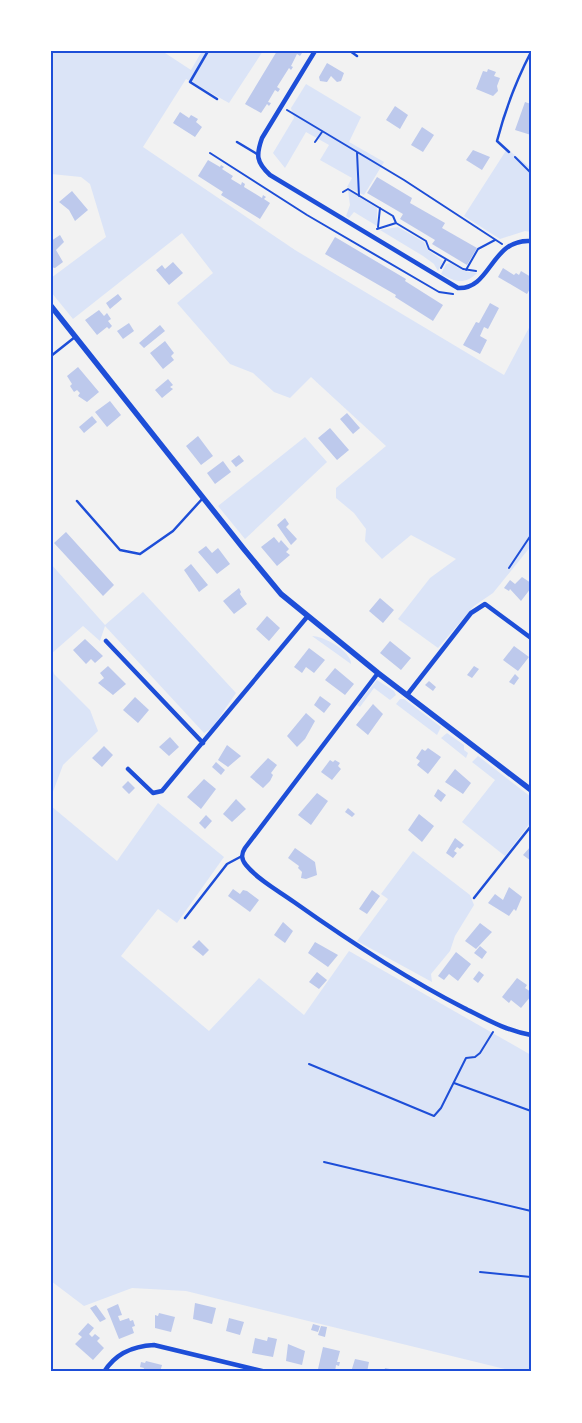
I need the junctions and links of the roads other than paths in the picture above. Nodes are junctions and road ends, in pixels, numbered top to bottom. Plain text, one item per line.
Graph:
1 (208, 51) edge
2 (315, 51) edge
3 (350, 51) edge
4 (531, 52) edge
5 (357, 56) dead end
6 (216, 99) dead end
7 (237, 142) dead end
8 (509, 152) road end
9 (257, 154) junction
10 (531, 241) edge
11 (51, 306) edge
12 (76, 336) junction
13 (51, 356) edge
14 (204, 497) junction
15 (77, 502) dead end
16 (307, 617) junction
17 (531, 638) edge
18 (106, 641) dead end
19 (378, 674) junction
20 (407, 695) junction
21 (203, 743) junction
22 (128, 770) dead end
23 (531, 790) edge
24 (531, 826) edge
25 (242, 856) junction
26 (474, 898) dead end
27 (185, 918) dead end
28 (531, 1035) edge
29 (104, 1372) edge
30 (266, 1372) edge

1 - 6 lane
2 - 9 street
3 - 5 lane
4 - 8 lane
7 - 9 lane
9 - 10 street
11 - 12 street
12 - 13 lane
12 - 14 street
14 - 15 lane
14 - 16 street
16 - 19 street
16 - 21 street
17 - 20 street
18 - 21 street
19 - 20 street
19 - 25 street
20 - 23 street
21 - 22 street
24 - 26 lane
25 - 27 lane
25 - 28 street
29 - 30 street

